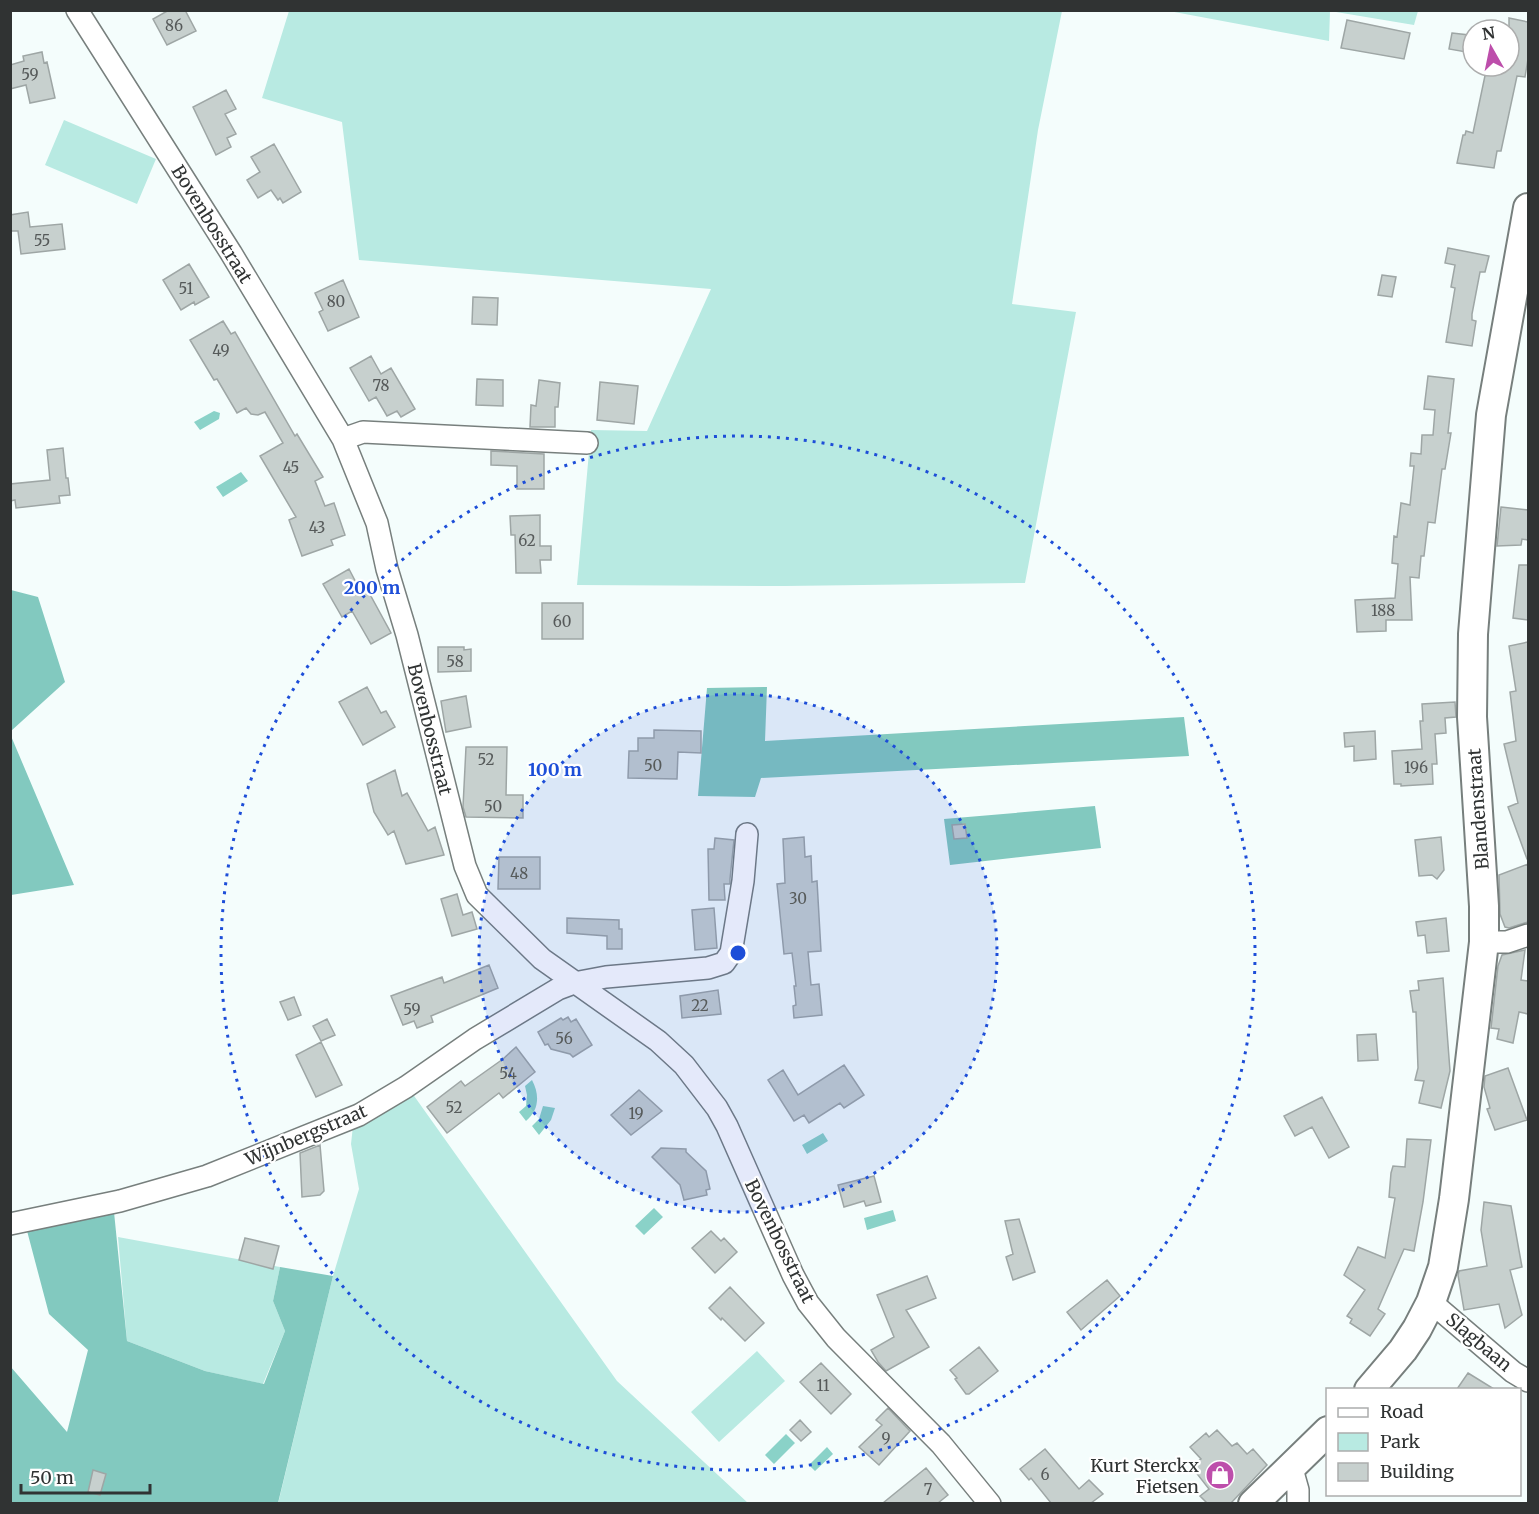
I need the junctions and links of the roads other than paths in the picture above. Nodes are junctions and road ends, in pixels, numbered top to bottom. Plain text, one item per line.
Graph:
1 (77, 10) edge
2 (1528, 208) edge
3 (343, 439) junction
4 (587, 443) dead end
5 (747, 834) dead end
6 (1528, 935) edge
7 (1484, 942) junction
8 (574, 982) junction
9 (10, 1224) edge
10 (1431, 1302) junction
11 (1528, 1381) edge
12 (1370, 1388) edge
13 (1326, 1433) edge
14 (1291, 1465) junction
15 (990, 1503) edge
16 (1253, 1503) edge
17 (1298, 1503) edge

1 - 3 street, Bovenbosstraat
2 - 7 street, Blandenstraat
3 - 4 street
3 - 8 street, Bovenbosstraat
5 - 8 street
6 - 7 street
7 - 10 street, Blandenstraat
8 - 9 street, Wijnbergstraat
8 - 15 street, Bovenbosstraat
10 - 11 street, Slagbaan
10 - 12 street, Blandenstraat
13 - 14 street
14 - 16 street
14 - 17 street

